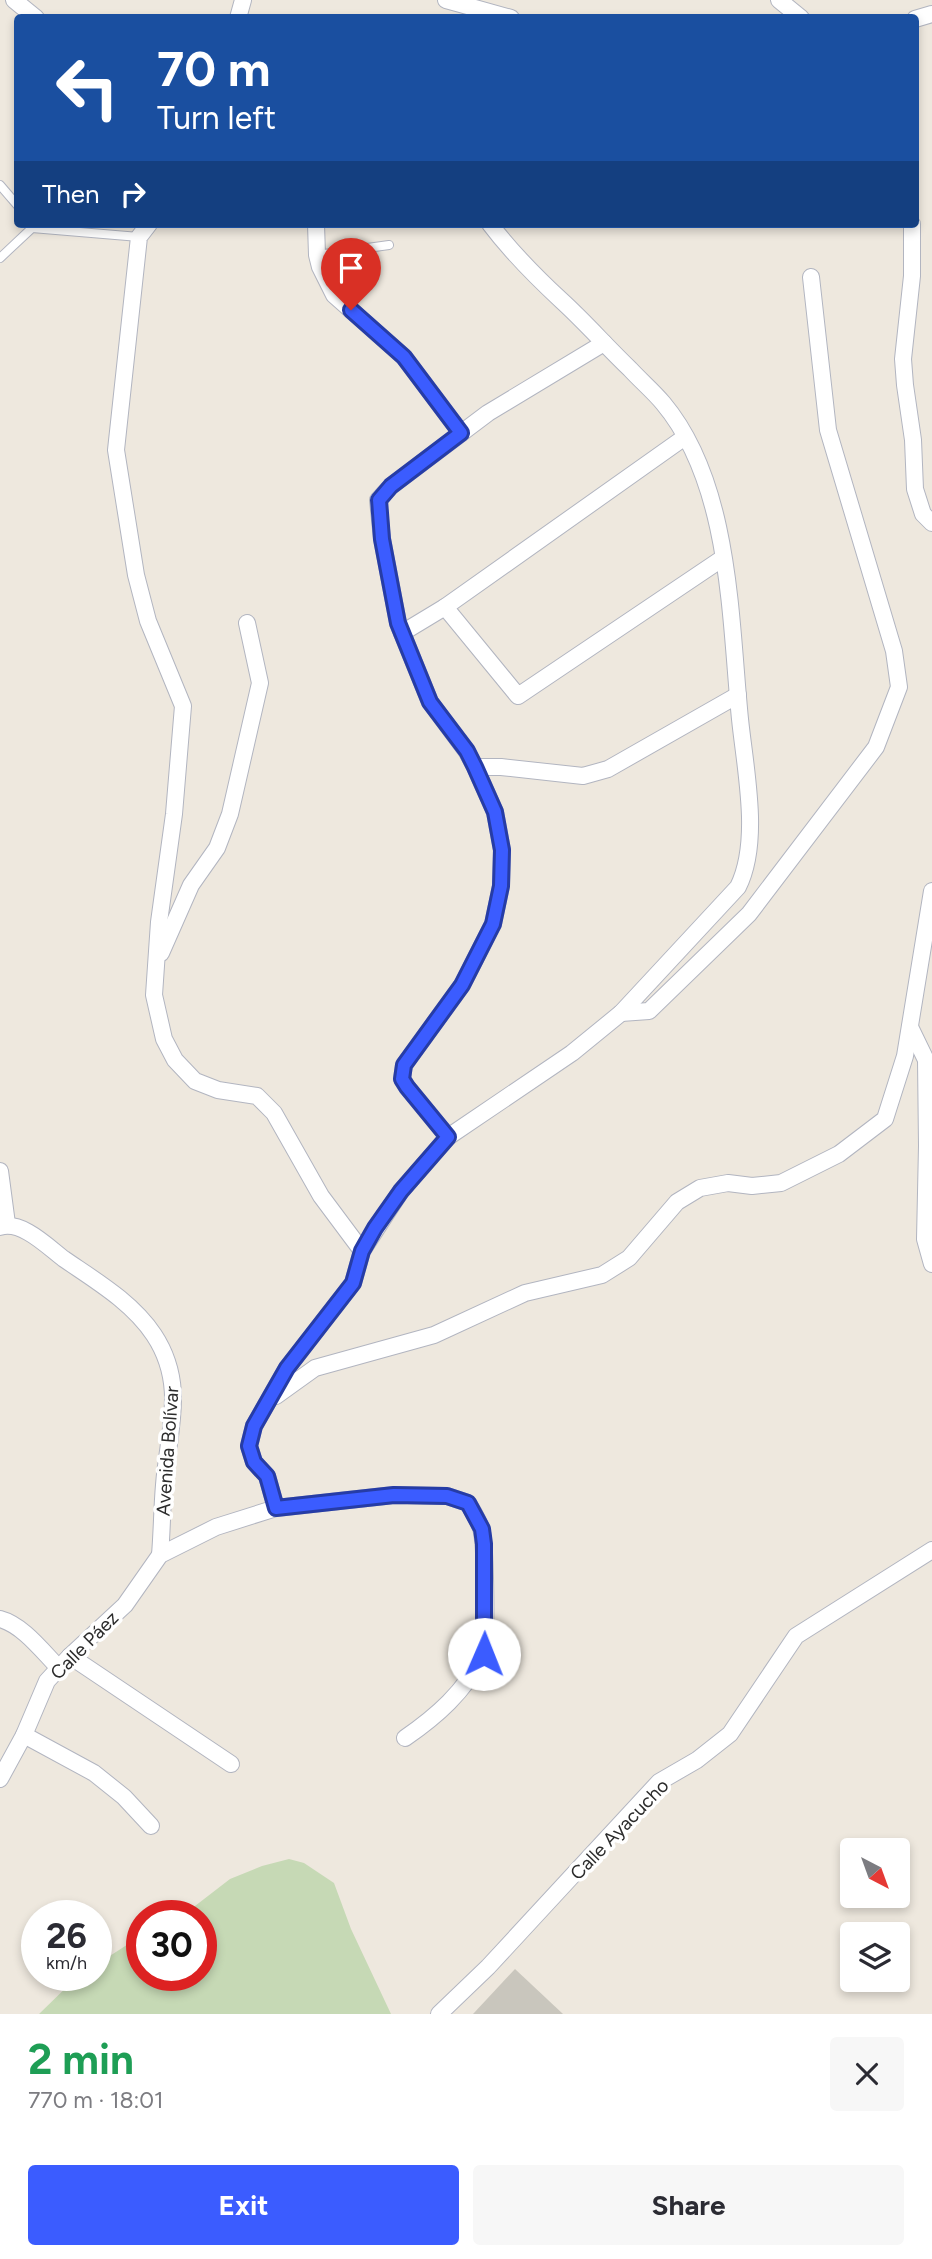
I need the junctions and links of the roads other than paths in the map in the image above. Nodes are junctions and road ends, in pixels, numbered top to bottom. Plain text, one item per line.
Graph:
1 (14, 0) edge
2 (446, 0) edge
3 (779, 0) edge
4 (31, 14) edge
5 (497, 14) edge
6 (796, 14) edge
7 (0, 185) edge
8 (14, 201) edge
9 (29, 228) edge
10 (88, 228) edge
11 (316, 228) edge
12 (493, 228) edge
13 (912, 228) edge
14 (144, 230) edge
15 (389, 244) dead end
16 (317, 255) junction
17 (0, 258) edge
18 (811, 277) dead end
19 (604, 344) junction
20 (461, 433) junction
21 (685, 438) junction
22 (932, 523) edge
23 (723, 558) junction
24 (445, 607) junction
25 (247, 624) dead end
26 (402, 633) junction
27 (738, 695) junction
28 (475, 767) junction
29 (932, 891) edge
30 (156, 964) junction
31 (621, 1013) junction
32 (910, 1027) junction
33 (448, 1137) junction
34 (0, 1171) edge
35 (4, 1226) edge
36 (362, 1251) junction
37 (932, 1264) edge
38 (271, 1399) junction
39 (276, 1508) junction
40 (932, 1550) edge
41 (160, 1555) junction
42 (0, 1619) edge
43 (65, 1662) junction
44 (24, 1735) junction
45 (405, 1738) dead end
46 (231, 1764) dead end
47 (0, 1779) edge
48 (152, 1825) dead end
49 (439, 2014) edge

1 - 4 street
2 - 5 street
3 - 6 street
7 - 8 lane
9 - 17 lane
10 - 14 lane
11 - 16 street
12 - 19 street
13 - 22 street
14 - 30 street
15 - 16 lane
16 - 20 street
18 - 31 street
19 - 20 street
19 - 21 street
20 - 26 street
21 - 23 street
21 - 24 street
23 - 24 street
23 - 27 street
24 - 26 street
25 - 30 street
26 - 28 street
27 - 28 street
27 - 31 street
28 - 33 street
29 - 32 street
30 - 36 street
31 - 33 street
32 - 37 street
32 - 38 street
33 - 36 street
34 - 35 street
35 - 41 street, Avenida Bolívar
36 - 38 street
38 - 39 street
39 - 41 street
39 - 45 street
40 - 49 street, Calle Ayacucho
41 - 43 street, Calle Páez
42 - 43 street
43 - 44 street, Calle Páez
43 - 46 street
44 - 47 street, Calle Páez
44 - 48 street

